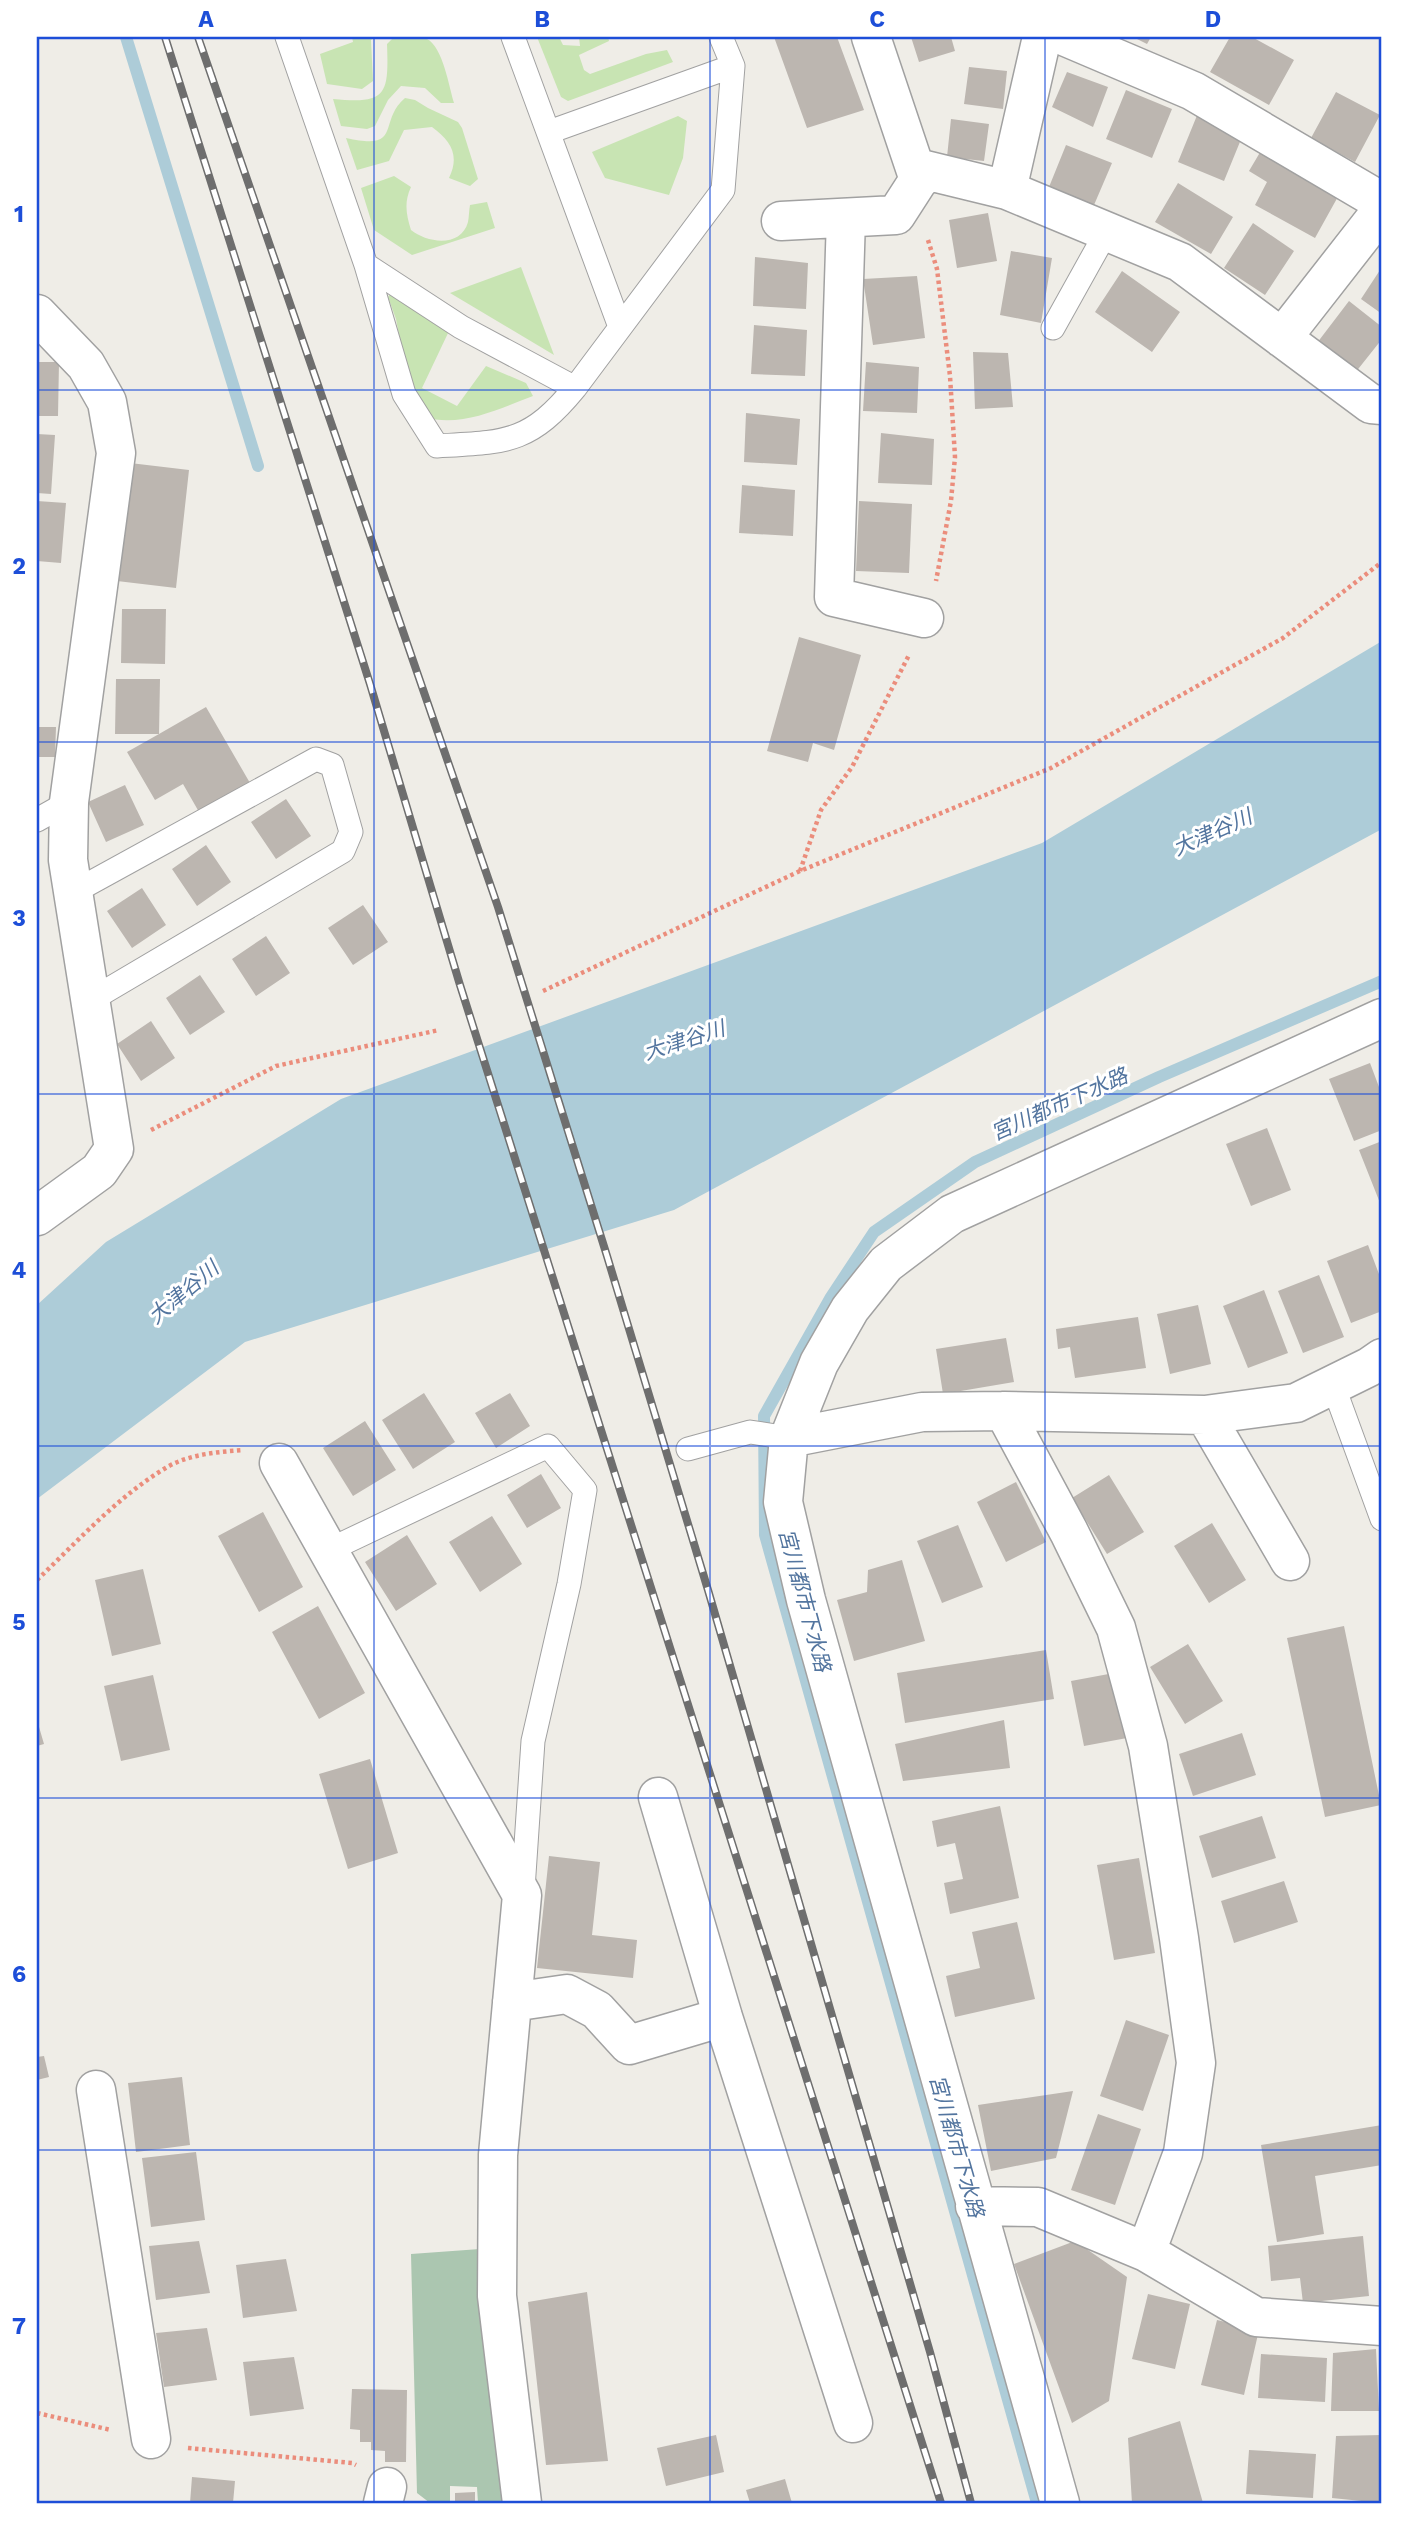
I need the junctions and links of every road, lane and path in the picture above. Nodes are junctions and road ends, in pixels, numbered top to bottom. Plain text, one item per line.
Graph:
1 (288, 37) edge
2 (513, 37) edge
3 (721, 37) edge
4 (871, 37) edge
5 (1042, 37) edge
6 (1066, 37) edge
7 (733, 66) junction
8 (549, 132) junction
9 (916, 185) junction
10 (1007, 190) junction
11 (1382, 202) edge
12 (1382, 210) edge
13 (846, 218) junction
14 (781, 221) dead end
15 (1107, 231) junction
16 (366, 265) junction
17 (37, 314) edge
18 (620, 327) junction
19 (1053, 328) dead end
20 (1282, 338) junction
21 (575, 388) junction
22 (1382, 405) edge
23 (1382, 562) edge
24 (923, 618) junction
25 (53, 811) edge
26 (800, 871) junction
27 (72, 892) junction
28 (543, 991) dead end
29 (89, 1001) junction
30 (1382, 1018) edge
31 (439, 1030) dead end
32 (114, 1149) junction
33 (37, 1216) edge
34 (1382, 1358) edge
35 (1333, 1385) junction
36 (1004, 1410) junction
37 (1205, 1415) junction
38 (789, 1438) junction
39 (688, 1449) dead end
40 (279, 1464) joint
41 (1382, 1519) edge
42 (329, 1550) junction
43 (1290, 1561) dead end
44 (37, 1580) edge
45 (658, 1797) dead end
46 (522, 1895) junction
47 (512, 2001) junction
48 (723, 2017) junction
49 (96, 2090) dead end
50 (975, 2206) junction
51 (1146, 2252) junction
52 (1382, 2326) edge
53 (37, 2413) edge
54 (853, 2423) dead end
55 (151, 2439) junction
56 (385, 2495) edge
57 (522, 2503) edge
58 (1060, 2503) edge

1 - 16 lane
2 - 8 lane
3 - 7 lane
4 - 9 street
5 - 10 street
6 - 11 street
7 - 8 lane
7 - 18 lane
8 - 18 lane
9 - 10 street
9 - 13 street
9 - 24 path
10 - 15 street
12 - 20 street
13 - 14 street
13 - 24 street
15 - 19 lane
15 - 20 street
16 - 21 lane
16 - 21 lane
17 - 25 street
18 - 21 lane
20 - 22 street
23 - 26 path
24 - 26 path
25 - 27 street
26 - 28 path
27 - 29 street
27 - 29 lane
29 - 32 street
30 - 38 street
31 - 32 path
32 - 33 street
34 - 35 street
35 - 37 street
35 - 41 lane
36 - 37 street
36 - 38 street
36 - 51 street
37 - 43 street
38 - 39 lane
38 - 50 street
40 - 42 street
40 - 44 path
42 - 46 street
42 - 46 lane
45 - 48 street
46 - 47 street
47 - 48 street
47 - 57 street
48 - 54 street
49 - 55 street
50 - 51 street
50 - 58 street
51 - 52 street
53 - 55 path
55 - 56 path

